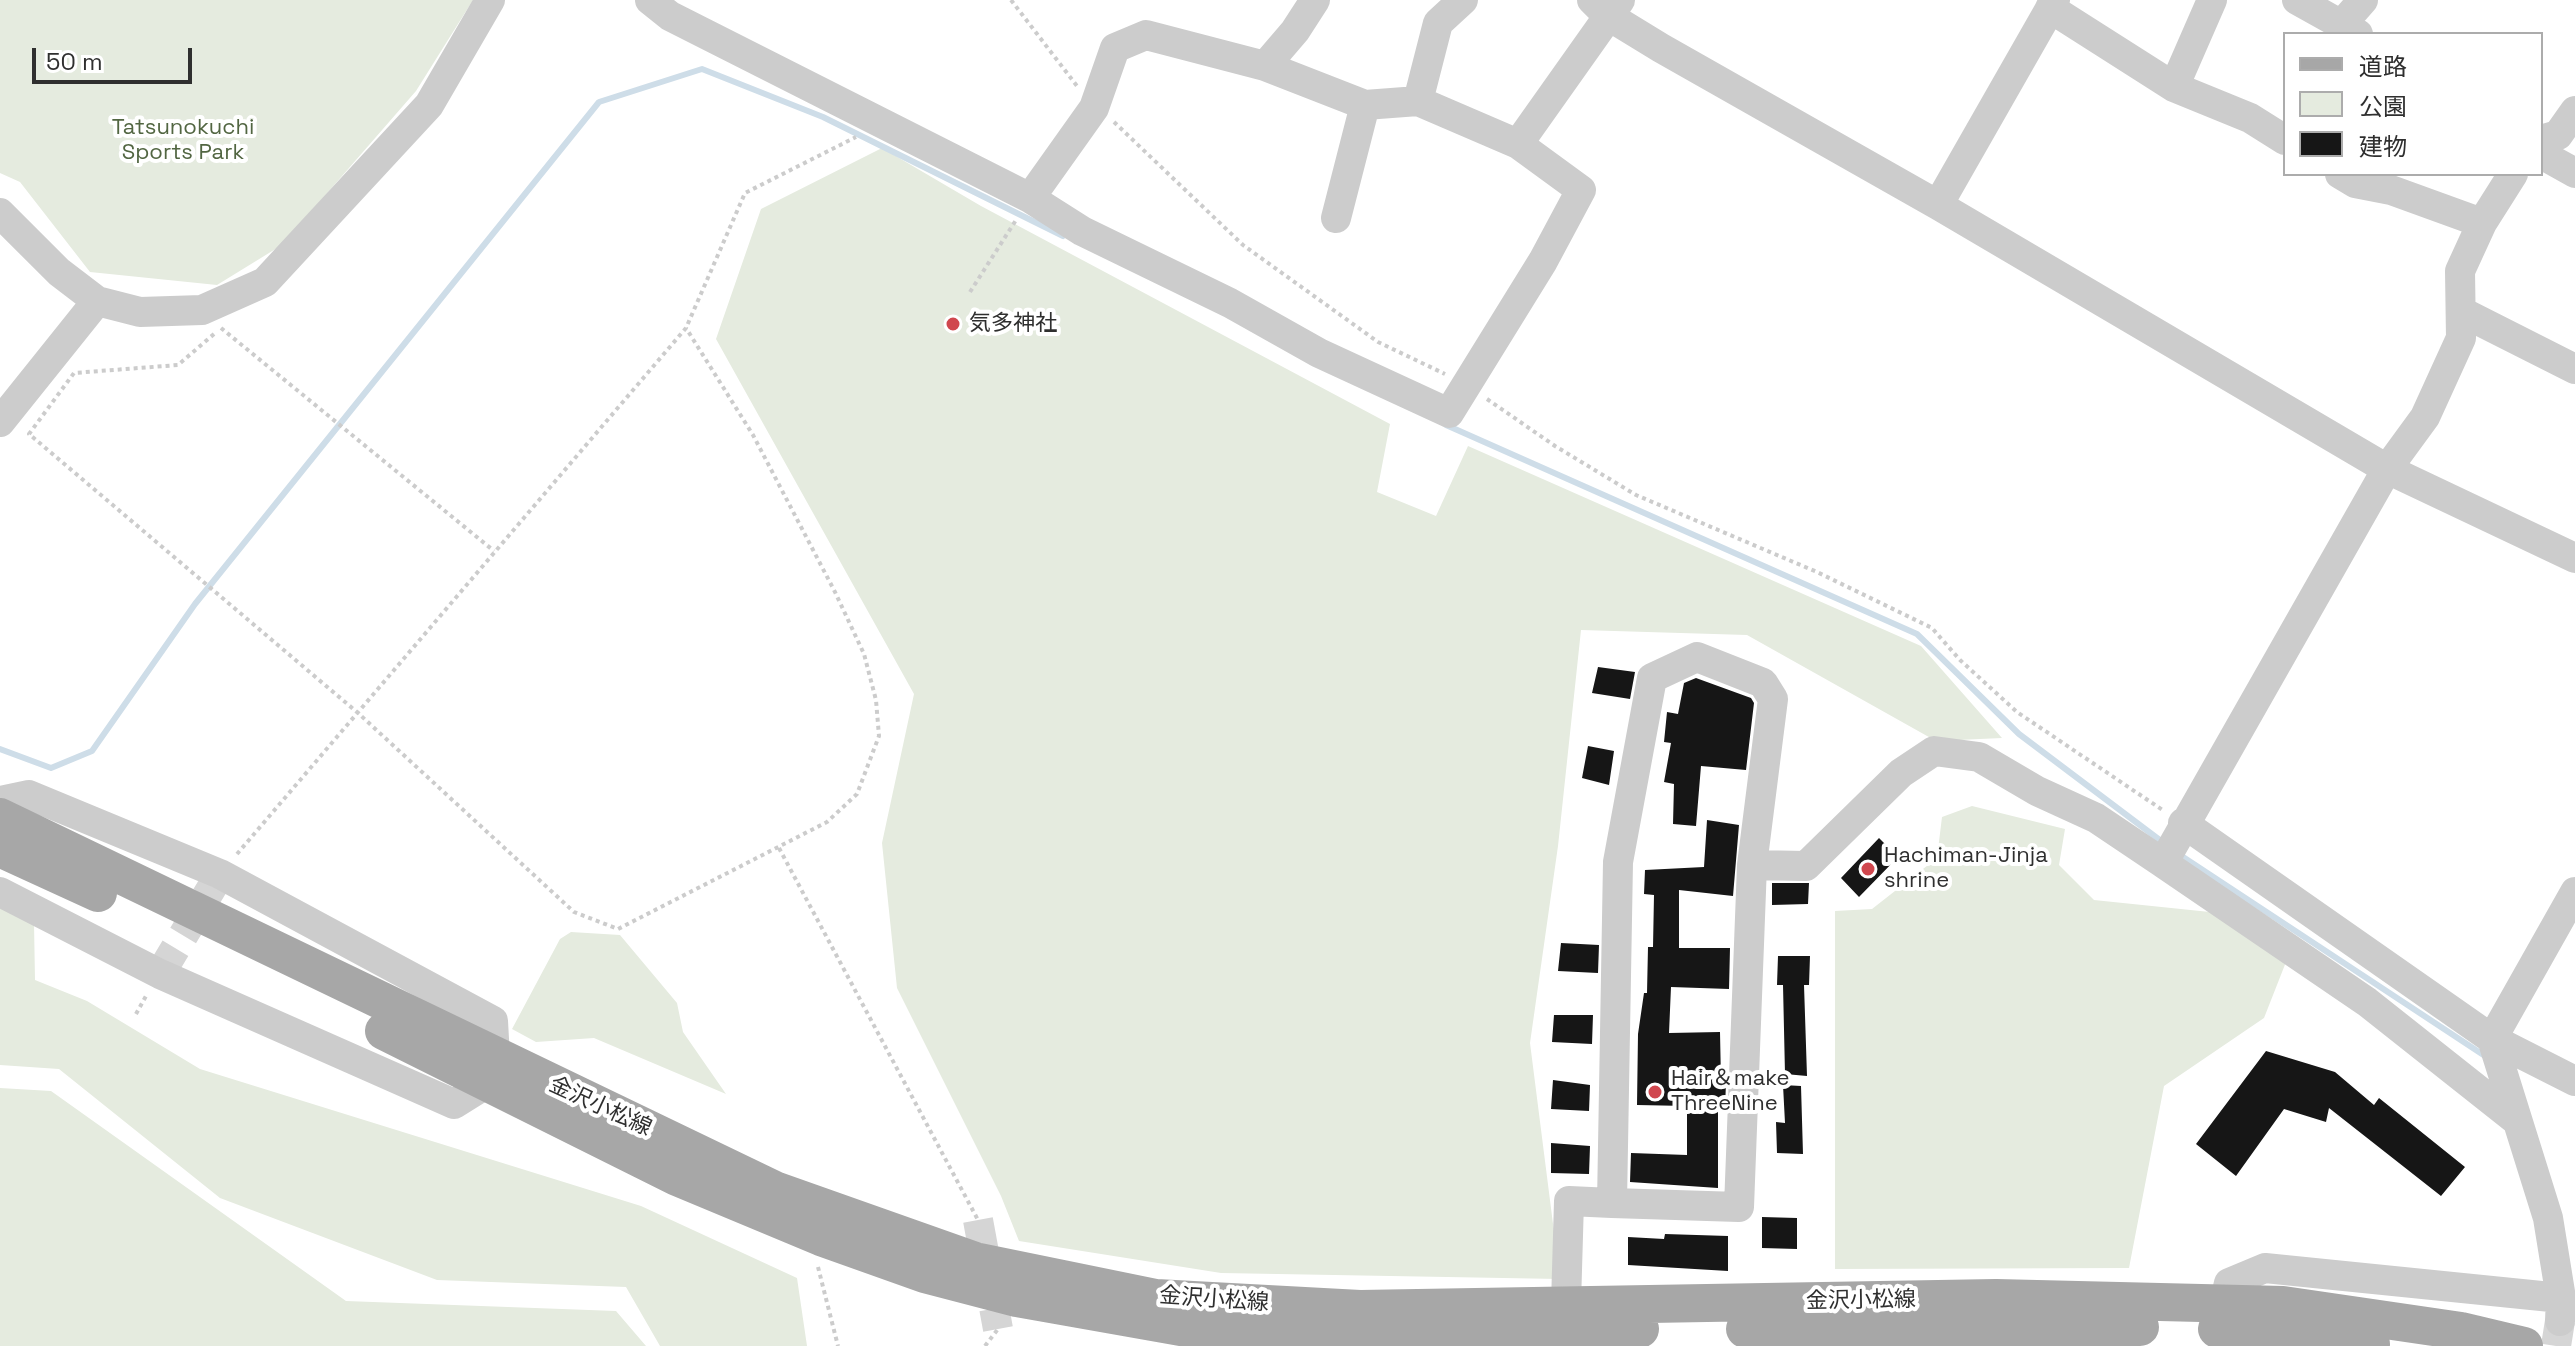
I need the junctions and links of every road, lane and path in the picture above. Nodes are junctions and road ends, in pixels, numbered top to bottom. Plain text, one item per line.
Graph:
1 (490, 0) edge
2 (650, 0) edge
3 (1011, 0) edge
4 (1315, 0) edge
5 (1463, 0) edge
6 (2212, 0) edge
7 (2297, 0) edge
8 (2363, 0) edge
9 (2052, 4) edge
10 (1606, 5) edge
11 (2350, 29) edge
12 (1265, 66) junction
13 (2174, 87) junction
14 (1418, 101) junction
15 (1365, 105) junction
16 (1094, 108) junction
17 (2575, 111) edge
18 (881, 124) junction
19 (2283, 139) edge
20 (2543, 139) edge
21 (1518, 144) junction
22 (2543, 155) edge
23 (2575, 173) edge
24 (2343, 176) edge
25 (2512, 176) edge
26 (1030, 198) junction
27 (1938, 205) junction
28 (0, 213) edge
29 (1336, 218) dead end
30 (2482, 223) junction
31 (970, 292) dead end
32 (97, 301) junction
33 (2462, 312) junction
34 (232, 316) dead end
35 (221, 328) junction
36 (686, 328) junction
37 (2575, 369) edge
38 (1467, 385) junction
39 (0, 422) edge
40 (2387, 469) junction
41 (494, 551) junction
42 (2575, 558) edge
43 (358, 713) junction
44 (0, 801) edge
45 (0, 817) edge
46 (2172, 846) junction
47 (0, 848) edge
48 (779, 848) junction
49 (1752, 865) junction
50 (220, 874) junction
51 (0, 892) edge
52 (2575, 892) edge
53 (2492, 1039) junction
54 (491, 1070) junction
55 (2575, 1081) edge
56 (2516, 1120) junction
57 (1612, 1203) junction
58 (978, 1220) tunnel mouth
59 (815, 1257) dead end
60 (1566, 1304) junction
61 (2224, 1304) junction
62 (998, 1329) dead end
63 (2132, 1336) edge
64 (838, 1346) edge
65 (985, 1346) edge
66 (2390, 1346) edge
67 (2524, 1346) edge

1 - 32 street
2 - 18 street
3 - 16 path
4 - 12 street
5 - 14 street
6 - 13 street
7 - 11 street
8 - 11 street
9 - 13 street
9 - 27 street
10 - 21 street
10 - 27 street
12 - 15 street
12 - 16 street
13 - 19 street
14 - 15 street
14 - 21 street
15 - 29 street
16 - 26 street
16 - 38 path
17 - 20 street
18 - 26 street
18 - 36 path
21 - 38 street
22 - 23 street
24 - 30 street
25 - 30 street
26 - 31 path
26 - 38 street
27 - 40 street
28 - 32 street
30 - 33 street
32 - 39 street
33 - 37 street
33 - 40 street
34 - 35 path
35 - 41 path
35 - 43 path
36 - 41 path
36 - 48 path
38 - 46 path
40 - 42 street
40 - 46 street
41 - 43 path
43 - 48 path
43 - 50 path
44 - 50 street
45 - 54 main road, 金沢小松線
46 - 49 street
46 - 53 street
46 - 56 street
47 - 54 main road, 金沢小松線
48 - 58 path
49 - 57 street
49 - 57 street
50 - 54 street
51 - 54 street
52 - 53 street
53 - 55 street
53 - 56 street
54 - 60 main road, 金沢小松線
54 - 63 main road, 金沢小松線
56 - 61 street
57 - 60 street
59 - 64 path
60 - 61 main road, 金沢小松線
61 - 67 main road, 金沢小松線
62 - 65 path
63 - 66 main road, 金沢小松線

